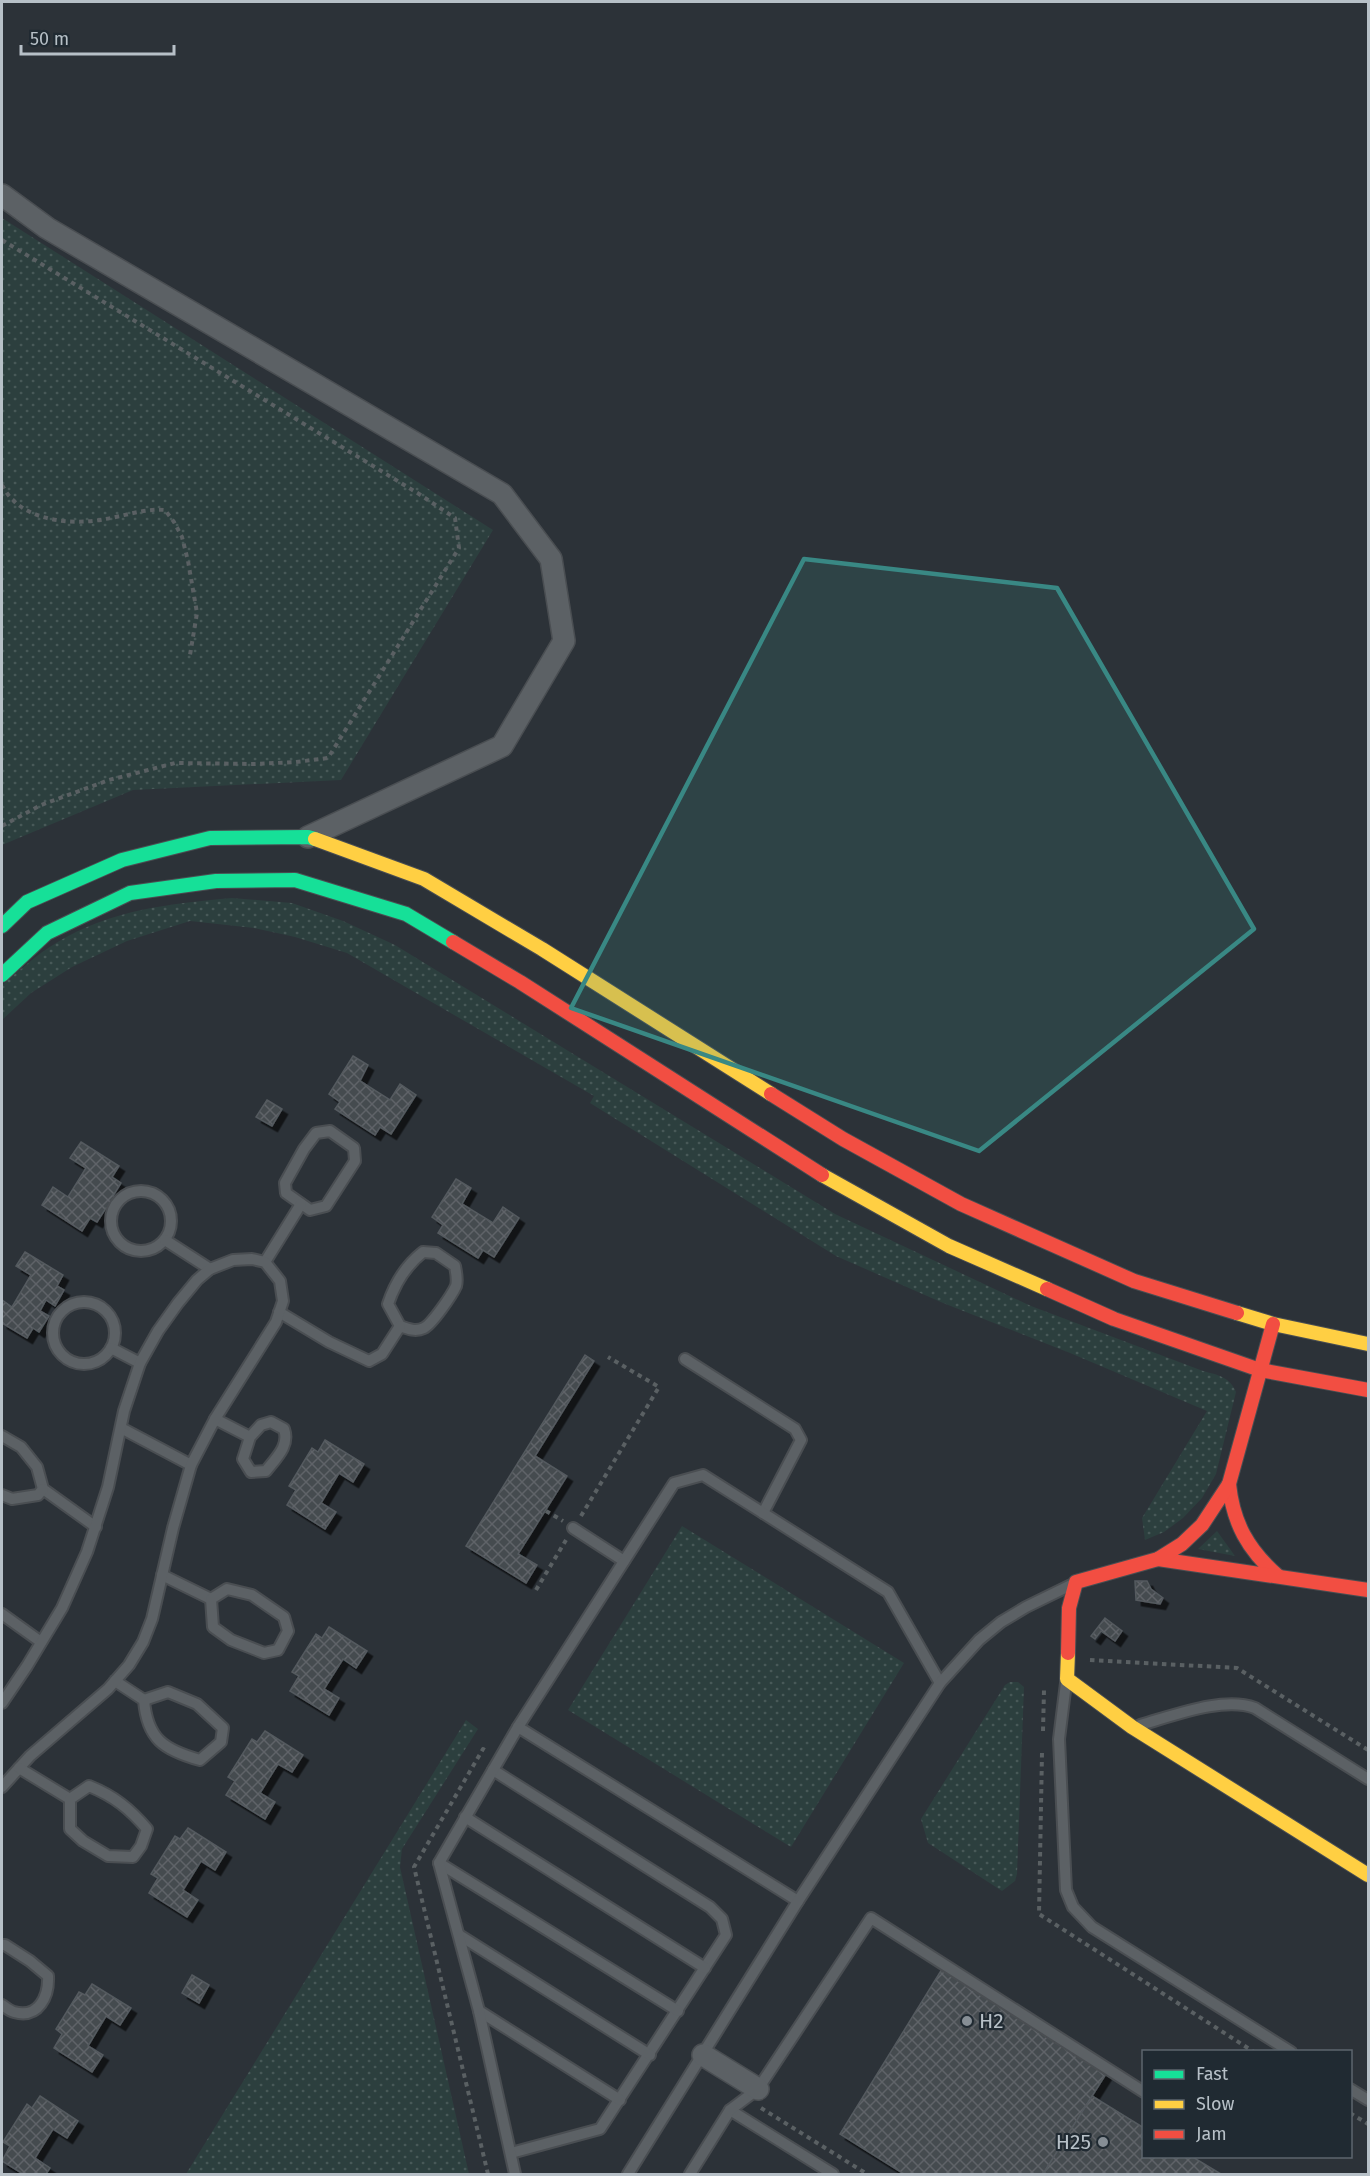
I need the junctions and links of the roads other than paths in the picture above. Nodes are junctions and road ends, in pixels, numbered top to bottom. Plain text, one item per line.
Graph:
1 (2, 195) edge
2 (308, 837) junction
3 (2, 926) edge
4 (2, 975) edge
5 (301, 1204) junction
6 (165, 1240) junction
7 (265, 1262) junction
8 (210, 1269) junction
9 (279, 1312) junction
10 (1273, 1324) junction
11 (400, 1326) junction
12 (1368, 1344) edge
13 (111, 1348) junction
14 (685, 1359) dead end
15 (140, 1363) junction
16 (1260, 1370) junction
17 (1368, 1390) edge
18 (216, 1419) junction
19 (121, 1428) junction
20 (2, 1436) edge
21 (250, 1437) junction
22 (191, 1465) junction
23 (1229, 1484) junction
24 (43, 1489) junction
25 (2, 1496) edge
26 (763, 1513) junction
27 (96, 1527) junction
28 (573, 1528) road end
29 (1158, 1559) junction
30 (624, 1561) junction
31 (162, 1575) junction
32 (1278, 1576) junction
33 (1076, 1582) junction
34 (1368, 1590) edge
35 (211, 1599) junction
36 (2, 1614) edge
37 (41, 1642) junction
38 (1067, 1679) junction
39 (115, 1681) junction
40 (940, 1683) junction
41 (144, 1700) junction
42 (2, 1703) edge
43 (518, 1727) junction
44 (1132, 1727) junction
45 (18, 1768) junction
46 (493, 1770) junction
47 (1368, 1779) edge
48 (2, 1787) edge
49 (70, 1799) junction
50 (465, 1817) junction
51 (439, 1863) junction
52 (1368, 1875) edge
53 (798, 1901) junction
54 (459, 1935) junction
55 (2, 1945) edge
56 (705, 1968) junction
57 (2, 2005) edge
58 (479, 2011) junction
59 (678, 2011) junction
60 (1288, 2050) edge
61 (650, 2055) junction
62 (703, 2055) junction
63 (1352, 2090) edge
64 (1142, 2091) edge
65 (752, 2094) junction
66 (620, 2100) junction
67 (1368, 2100) edge
68 (730, 2110) junction
69 (511, 2153) junction
70 (515, 2175) edge
71 (628, 2175) edge
72 (690, 2175) edge
73 (833, 2175) edge

1 - 2 street
2 - 3 main road
2 - 10 main road
4 - 16 main road
5 - 5 lane
5 - 7 lane
6 - 6 lane
6 - 8 lane
7 - 8 lane
7 - 9 lane
8 - 15 lane
9 - 11 lane
9 - 18 lane
10 - 12 main road
10 - 16 main road
11 - 11 lane
13 - 13 lane
13 - 15 lane
14 - 26 lane
15 - 19 lane
16 - 17 main road
16 - 23 main road
18 - 21 lane
18 - 22 lane
19 - 22 lane
19 - 27 lane
20 - 24 lane
21 - 21 lane
22 - 31 lane
23 - 29 main road
23 - 32 main road
24 - 25 lane
24 - 27 lane
26 - 30 lane
26 - 40 lane
27 - 37 lane
28 - 30 lane
29 - 32 main road
29 - 33 main road
30 - 43 lane
31 - 35 lane
31 - 39 lane
32 - 34 main road
33 - 38 main road
33 - 40 lane
35 - 35 lane
36 - 37 lane
37 - 42 lane
38 - 44 main road
38 - 60 lane
39 - 41 lane
39 - 45 lane
40 - 53 lane
41 - 41 lane
43 - 46 lane
43 - 53 lane
44 - 47 lane
44 - 52 main road
45 - 48 lane
45 - 49 lane
46 - 50 lane
46 - 56 lane
49 - 49 lane
50 - 51 lane
50 - 56 lane
51 - 54 lane
51 - 59 lane
53 - 62 lane
54 - 58 lane
54 - 61 lane
55 - 57 lane
56 - 59 lane
58 - 66 lane
58 - 69 lane
59 - 61 lane
61 - 66 lane
62 - 65 street
62 - 71 lane
63 - 67 lane
64 - 65 lane
65 - 68 lane
66 - 69 lane
68 - 72 lane
68 - 73 lane
69 - 70 lane

